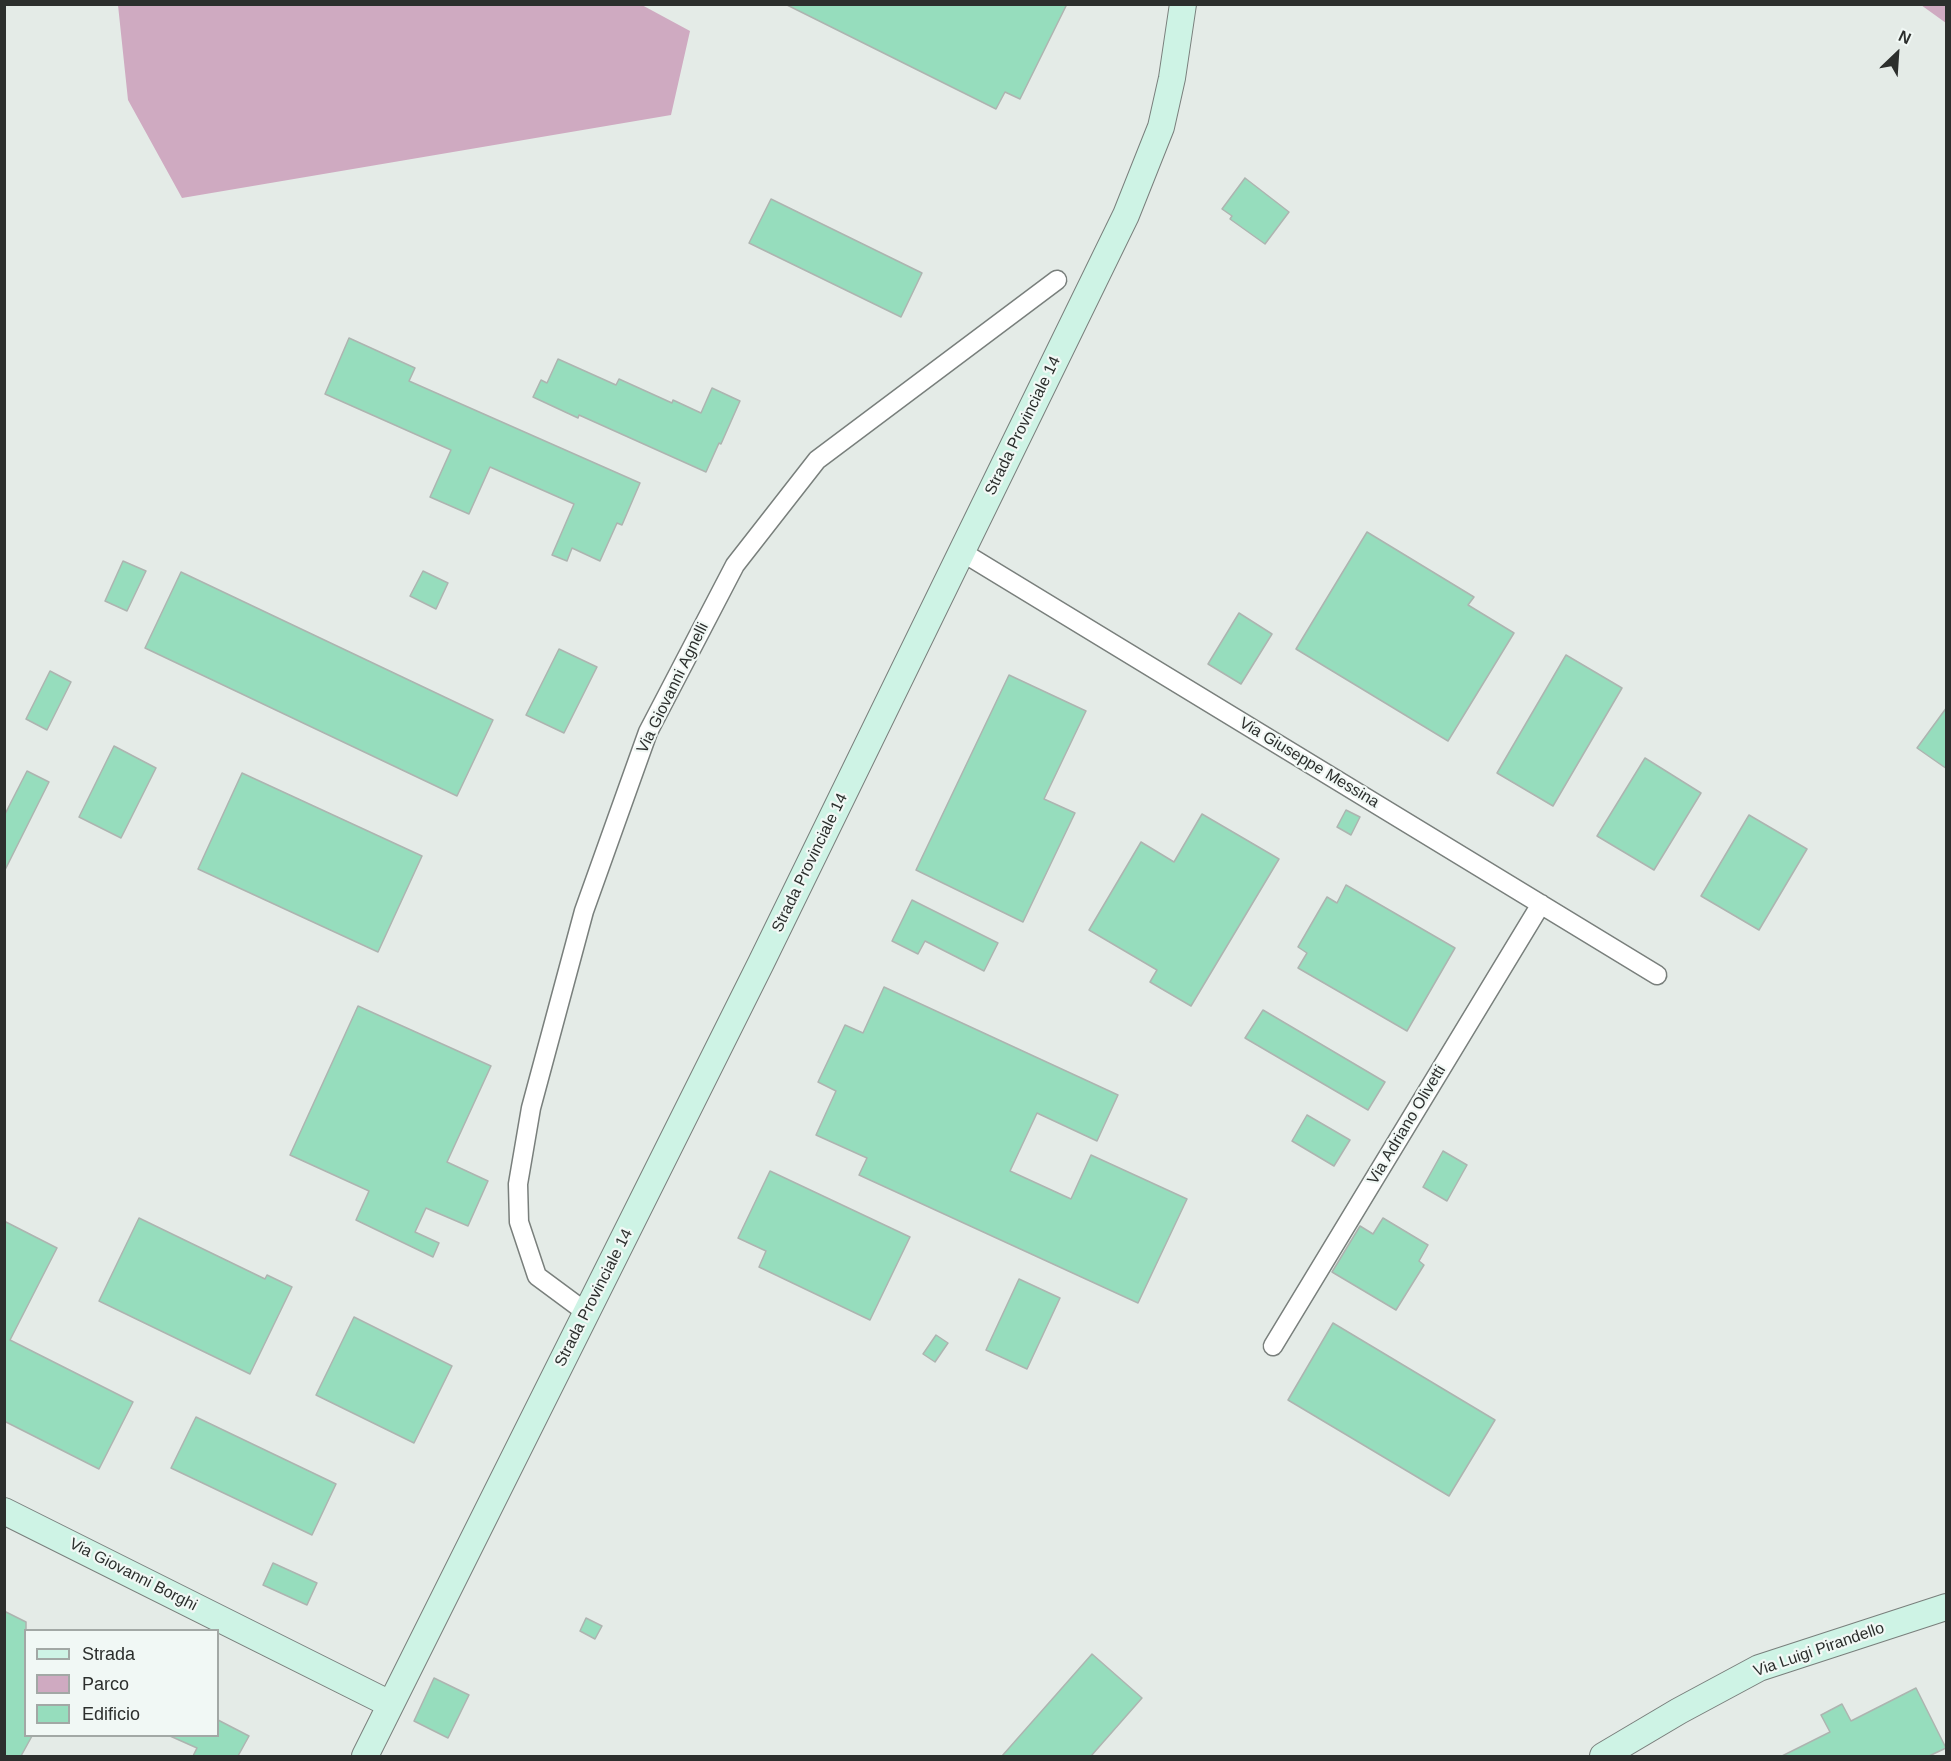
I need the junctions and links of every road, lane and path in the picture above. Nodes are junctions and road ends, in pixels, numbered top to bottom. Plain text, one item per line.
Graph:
1 (1183, 4) edge
2 (1057, 280) dead end
3 (962, 552) junction
4 (1541, 904) junction
5 (1657, 975) dead end
6 (587, 1313) junction
7 (1273, 1346) dead end
8 (4, 1510) edge
9 (1947, 1607) edge
10 (390, 1704) junction
11 (365, 1756) edge
12 (1603, 1756) edge

1 - 3 street, Strada Provinciale 14
2 - 6 street, Via Giovanni Agnelli
3 - 4 street, Via Giuseppe Messina
3 - 6 street, Strada Provinciale 14
4 - 5 street, Via Giuseppe Messina
4 - 7 street, Via Adriano Olivetti
6 - 10 street, Strada Provinciale 14
8 - 10 street, Via Giovanni Borghi
9 - 12 street, Via Luigi Pirandello
10 - 11 street, Strada Provinciale 14

